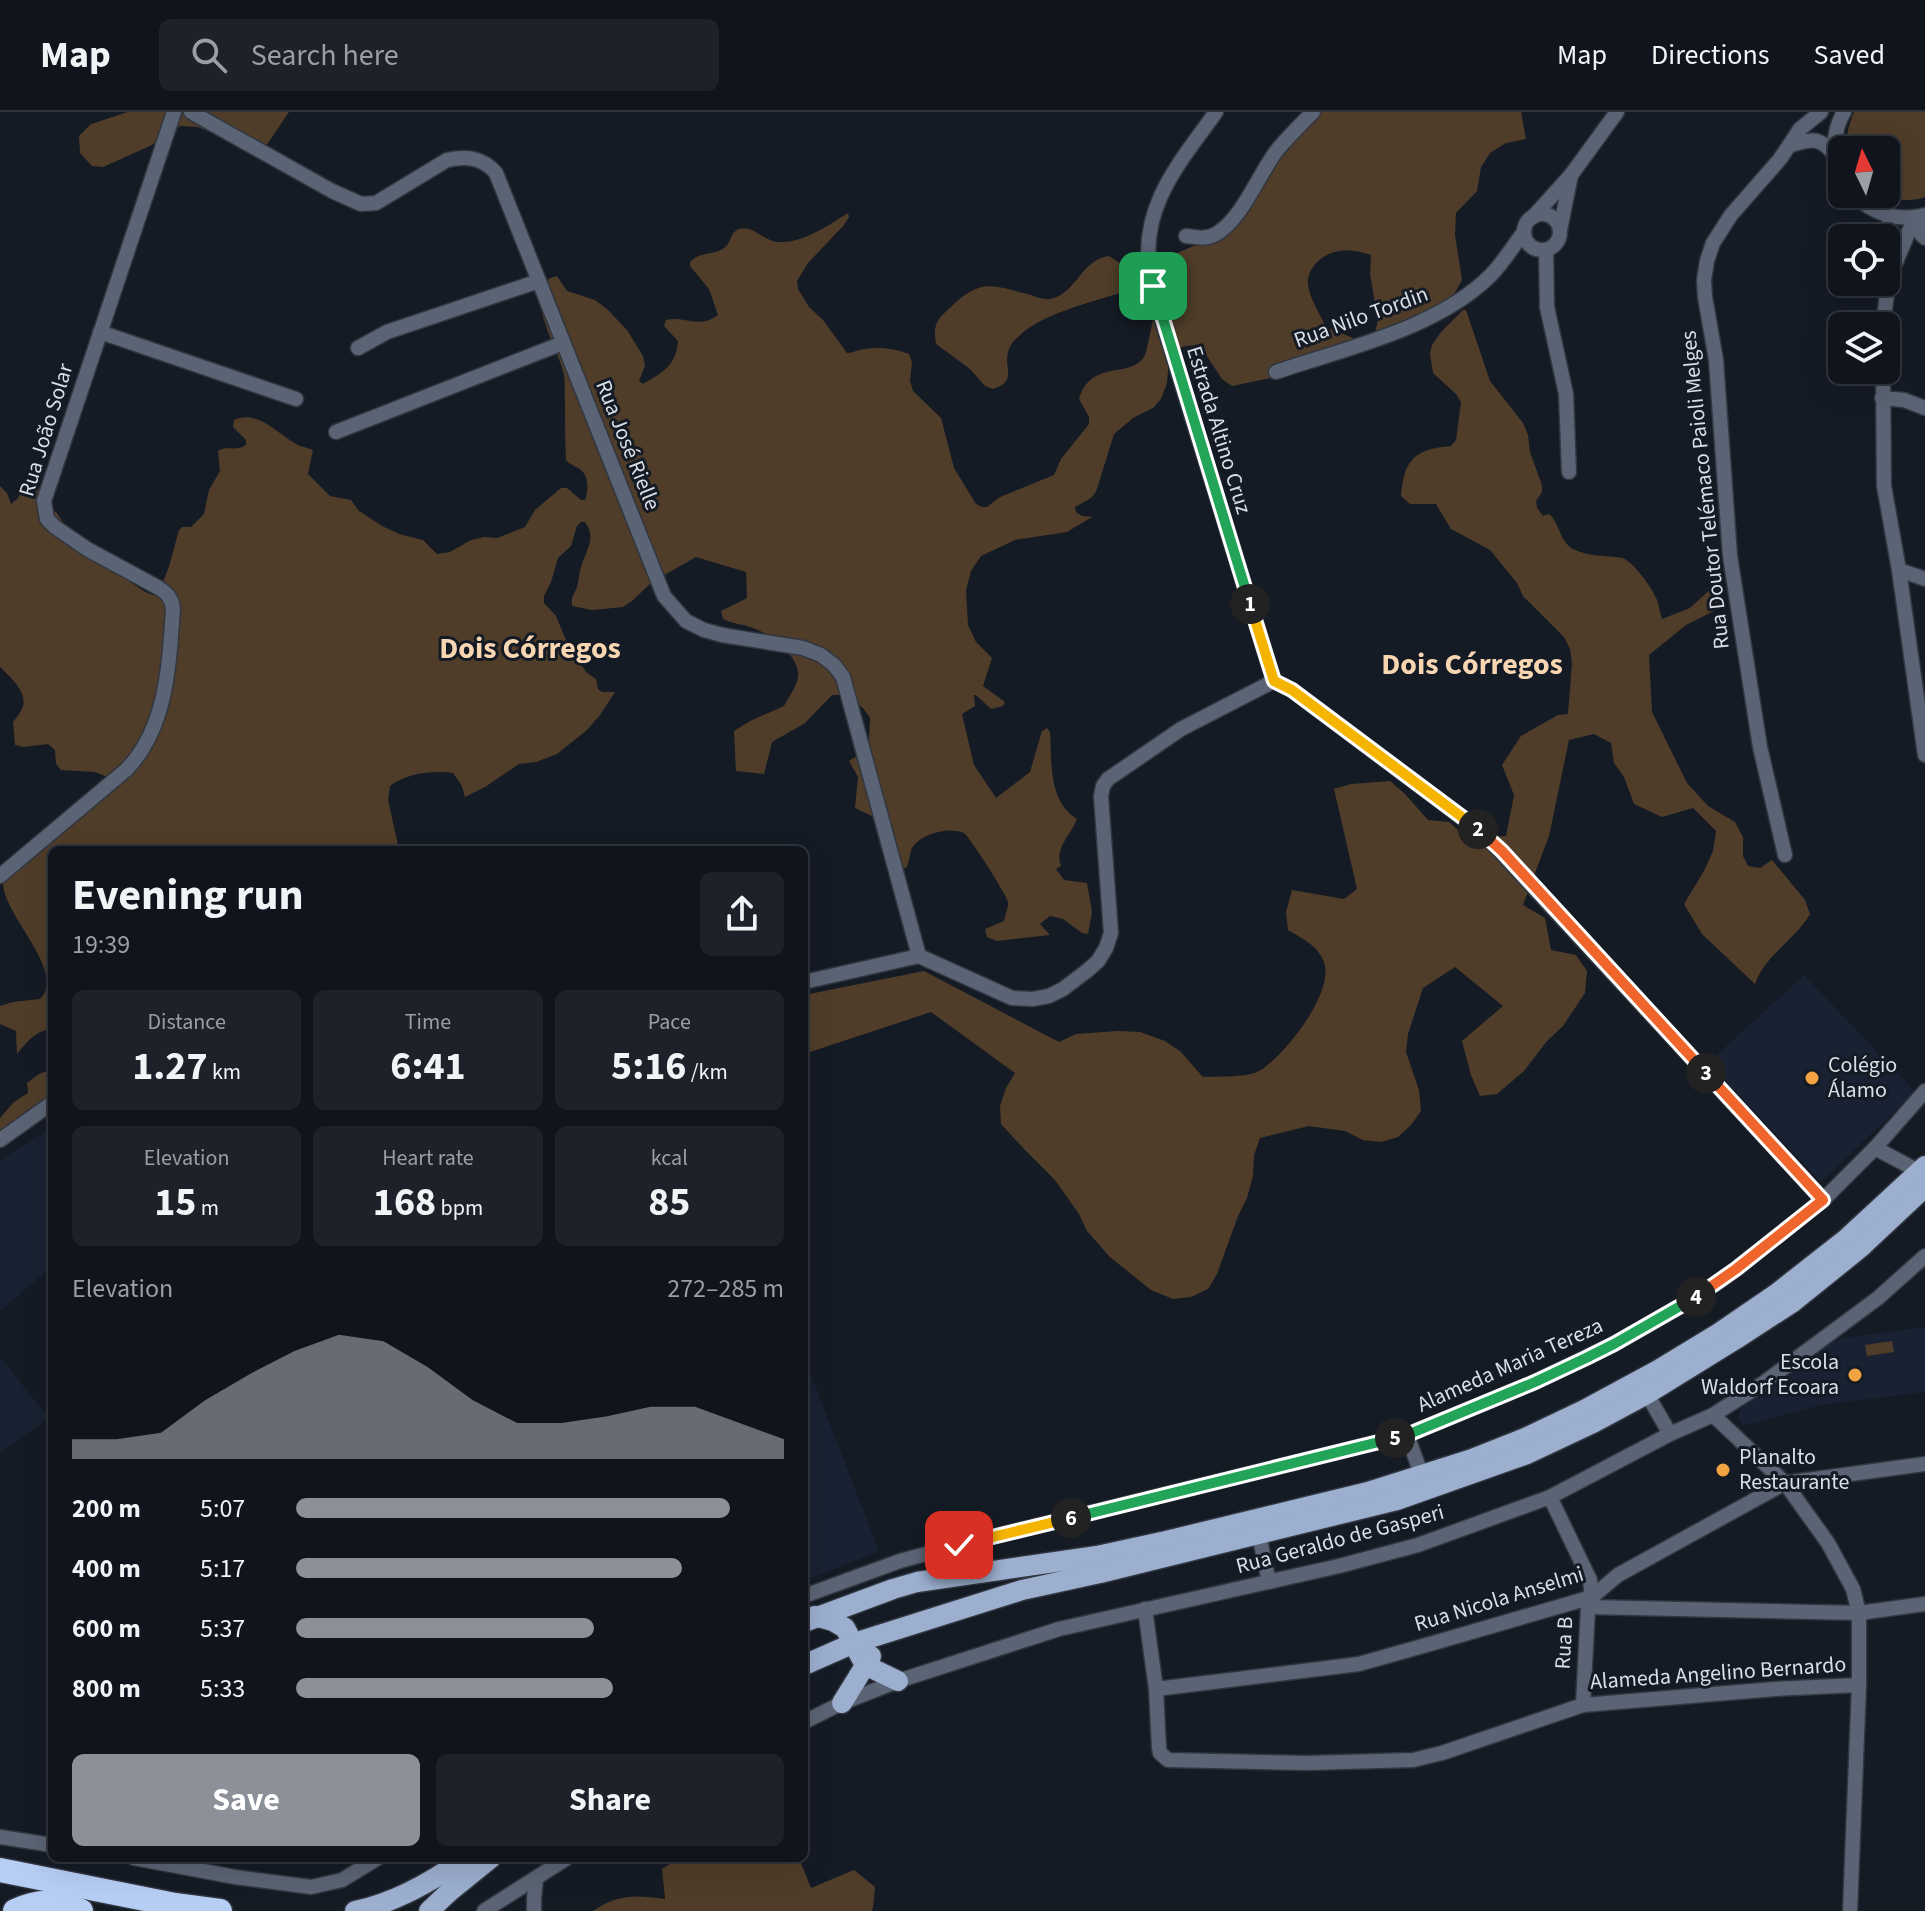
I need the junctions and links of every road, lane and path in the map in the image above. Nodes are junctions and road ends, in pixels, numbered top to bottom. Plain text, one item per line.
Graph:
1 (174, 112) edge
2 (191, 112) edge
3 (1216, 112) edge
4 (1313, 112) edge
5 (1617, 112) edge
6 (1821, 112) edge
7 (1844, 112) edge
8 (1835, 136) edge
9 (1791, 145) junction
10 (1828, 146) edge
11 (1571, 175) junction
12 (1870, 208) edge
13 (1889, 215) junction
14 (1919, 216) edge
15 (1533, 217) junction
16 (1889, 224) edge
17 (1560, 230) junction
18 (1524, 232) junction
19 (1186, 236) dead end
20 (1925, 238) edge
21 (1546, 250) junction
22 (1900, 255) edge
23 (539, 281) junction
24 (100, 332) junction
25 (563, 343) junction
26 (358, 348) dead end
27 (1276, 372) dead end
28 (1882, 384) edge
29 (1882, 398) junction
30 (296, 399) dead end
31 (1925, 408) edge
32 (336, 432) dead end
33 (1569, 472) dead end
34 (1899, 570) junction
35 (1925, 579) edge
36 (1274, 681) junction
37 (1925, 755) edge
38 (1785, 855) dead end
39 (0, 876) edge
40 (919, 956) junction
41 (808, 981) edge
42 (1925, 1091) edge
43 (48, 1106) edge
44 (0, 1140) edge
45 (1875, 1148) junction
46 (1923, 1175) edge
47 (1823, 1200) junction
48 (1925, 1256) edge
49 (1647, 1394) junction
50 (1713, 1415) junction
51 (1670, 1434) junction
52 (1407, 1435) junction
53 (1925, 1464) edge
54 (1422, 1476) junction
55 (1785, 1483) junction
56 (1550, 1497) junction
57 (1259, 1535) junction
58 (1269, 1582) junction
59 (829, 1585) junction
60 (808, 1594) edge
61 (1590, 1602) junction
62 (1925, 1604) edge
63 (838, 1609) junction
64 (1145, 1609) junction
65 (1859, 1613) junction
66 (810, 1619) edge
67 (890, 1632) junction
68 (854, 1643) junction
69 (808, 1663) edge
70 (865, 1665) junction
71 (898, 1681) junction
72 (1859, 1685) junction
73 (1156, 1689) junction
74 (842, 1703) junction
75 (1583, 1705) junction
76 (808, 1720) edge
77 (0, 1837) edge
78 (48, 1844) edge
79 (179, 1862) edge
80 (371, 1862) edge
81 (459, 1862) edge
82 (486, 1862) edge
83 (561, 1862) edge
84 (0, 1870) edge
85 (536, 1878) junction
86 (449, 1892) junction
87 (510, 1894) junction
88 (15, 1911) edge
89 (81, 1911) edge
90 (220, 1911) edge
91 (355, 1911) edge
92 (429, 1911) edge
93 (439, 1911) edge
94 (484, 1911) edge
95 (532, 1911) edge
96 (1850, 1911) edge

1 - 24 street, Rua João Solar
2 - 23 street, Rua José Rielle
3 - 36 street, Estrada Altino Cruz
4 - 19 street
5 - 11 street
6 - 9 street, Rua Doutor Telémaco Paioli Melges
7 - 8 street
9 - 10 street
9 - 38 street, Rua Doutor Telémaco Paioli Melges
11 - 15 street
11 - 17 street
12 - 13 street
13 - 14 street
13 - 16 street
14 - 20 street
14 - 22 street
15 - 17 street
15 - 18 street
17 - 21 street
18 - 21 street
18 - 27 street, Rua Nilo Tordin
21 - 33 street
23 - 25 street, Rua José Rielle
23 - 26 street
24 - 30 street
24 - 39 street, Rua João Solar
25 - 32 street
25 - 40 street, Rua José Rielle
28 - 29 street
29 - 31 street
29 - 34 street
34 - 35 street
34 - 37 street
36 - 40 street
36 - 47 street
40 - 41 street
42 - 45 street, Alameda Maria Tereza
43 - 44 street
45 - 46 street
45 - 47 street, Alameda Maria Tereza
46 - 49 main road
46 - 54 main road
47 - 52 street, Alameda Maria Tereza
48 - 50 street, Rua Geraldo de Gasperi
49 - 51 street
49 - 57 main road
50 - 51 street, Rua Geraldo de Gasperi
50 - 55 street
51 - 56 street, Rua Geraldo de Gasperi
52 - 54 street
52 - 59 street, Alameda Maria Tereza
53 - 55 street, Rua Nicola Anselmi
54 - 63 main road
55 - 61 street, Rua Nicola Anselmi
55 - 65 street
56 - 58 street, Rua Geraldo de Gasperi
56 - 61 street, Rua B
57 - 58 street
57 - 67 main road
58 - 64 street, Rua Geraldo de Gasperi
59 - 60 street, Alameda Maria Tereza
59 - 63 street
61 - 65 street
61 - 73 street, Rua Nicola Anselmi
61 - 75 street, Rua B
62 - 65 street
63 - 66 main road
64 - 71 street, Rua Geraldo de Gasperi
64 - 73 street, Alameda Angelino Bernardo
65 - 72 street
66 - 68 main road
67 - 68 main road
67 - 70 main road
68 - 69 main road
68 - 70 main road
70 - 71 main road
70 - 74 main road
71 - 74 street, Rua Geraldo de Gasperi
72 - 75 street, Alameda Angelino Bernardo
72 - 96 street
73 - 75 street, Alameda Angelino Bernardo
74 - 76 street, Rua Geraldo de Gasperi
77 - 78 street
79 - 80 street
81 - 91 main road
82 - 86 main road
83 - 85 street
84 - 90 highway
85 - 87 street
85 - 95 street
86 - 92 main road
86 - 93 street
87 - 94 street
87 - 95 street
88 - 89 highway

